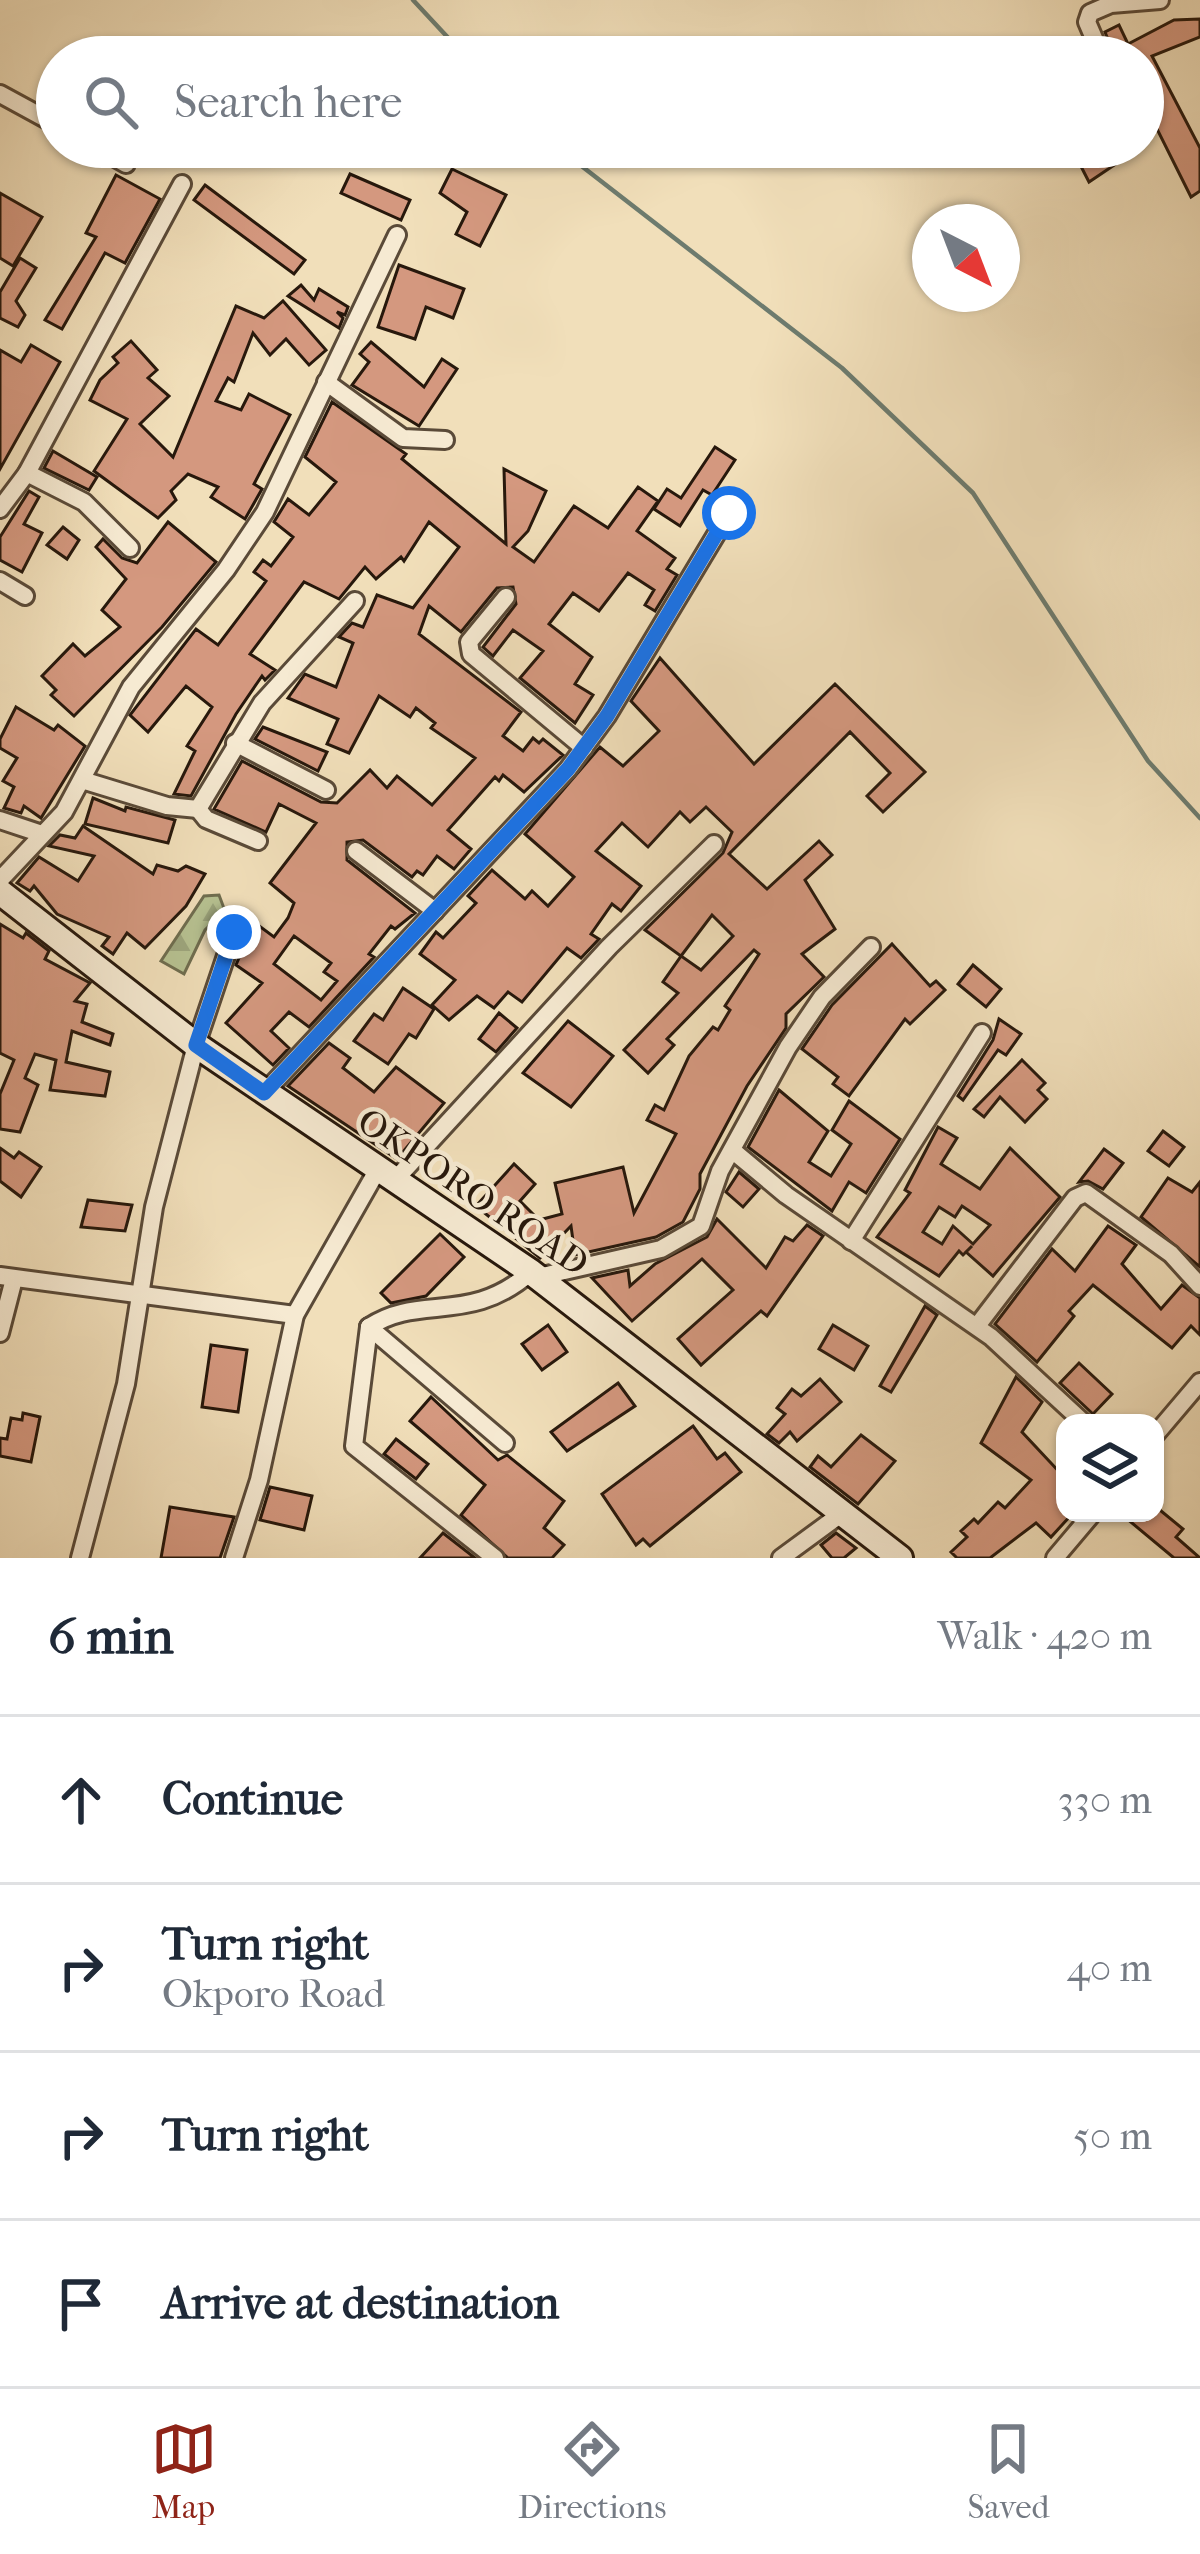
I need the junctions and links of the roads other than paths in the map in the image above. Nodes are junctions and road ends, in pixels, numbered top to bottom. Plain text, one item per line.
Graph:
1 (1160, 0) edge
2 (1093, 36) edge
3 (0, 94) edge
4 (36, 114) edge
5 (182, 184) dead end
6 (397, 235) dead end
7 (326, 382) junction
8 (445, 440) dead end
9 (27, 472) junction
10 (0, 509) edge
11 (729, 513) dead end
12 (130, 548) dead end
13 (0, 581) edge
14 (25, 596) dead end
15 (506, 597) dead end
16 (355, 601) dead end
17 (235, 743) junction
18 (584, 748) junction
19 (82, 780) junction
20 (326, 790) dead end
21 (198, 809) junction
22 (0, 820) edge
23 (42, 834) junction
24 (258, 841) dead end
25 (714, 844) dead end
26 (356, 850) dead end
27 (0, 880) edge
28 (0, 892) edge
29 (435, 911) junction
30 (234, 932) dead end
31 (872, 947) dead end
32 (982, 1034) dead end
33 (196, 1045) junction
34 (264, 1093) junction
35 (732, 1150) junction
36 (387, 1175) junction
37 (851, 1240) junction
38 (535, 1274) junction
39 (7, 1277) edge
40 (1200, 1286) edge
41 (140, 1292) junction
42 (295, 1315) junction
43 (977, 1326) junction
44 (368, 1327) junction
45 (0, 1333) edge
46 (1200, 1382) edge
47 (1074, 1414) edge
48 (1164, 1424) edge
49 (505, 1443) dead end
50 (842, 1514) junction
51 (1086, 1522) edge
52 (80, 1558) edge
53 (234, 1558) edge
54 (495, 1558) edge
55 (782, 1558) edge
56 (900, 1558) edge
57 (1054, 1558) edge

1 - 2 street
3 - 4 street
5 - 9 street
6 - 7 street
7 - 8 street
7 - 19 street
9 - 10 street
9 - 12 street
11 - 18 street
13 - 14 street
15 - 18 street
16 - 17 street
17 - 20 street
17 - 21 street
18 - 29 street
19 - 21 street
19 - 23 street
21 - 24 street
22 - 23 street
23 - 27 street
25 - 36 street
26 - 29 street
28 - 33 main road, OKPORO ROAD
29 - 34 street
30 - 33 street
31 - 35 street
32 - 37 street
33 - 34 main road, OKPORO ROAD
33 - 41 street
34 - 36 main road, OKPORO ROAD
35 - 37 street
35 - 38 street
36 - 38 main road, OKPORO ROAD
36 - 42 street
37 - 43 street
38 - 44 street
38 - 50 main road, OKPORO ROAD
39 - 41 street
39 - 45 street
40 - 43 street
41 - 42 street
41 - 52 street
42 - 53 street
43 - 47 street
44 - 49 street
44 - 54 street
46 - 48 street
50 - 55 street
50 - 56 main road, OKPORO ROAD
51 - 57 street

